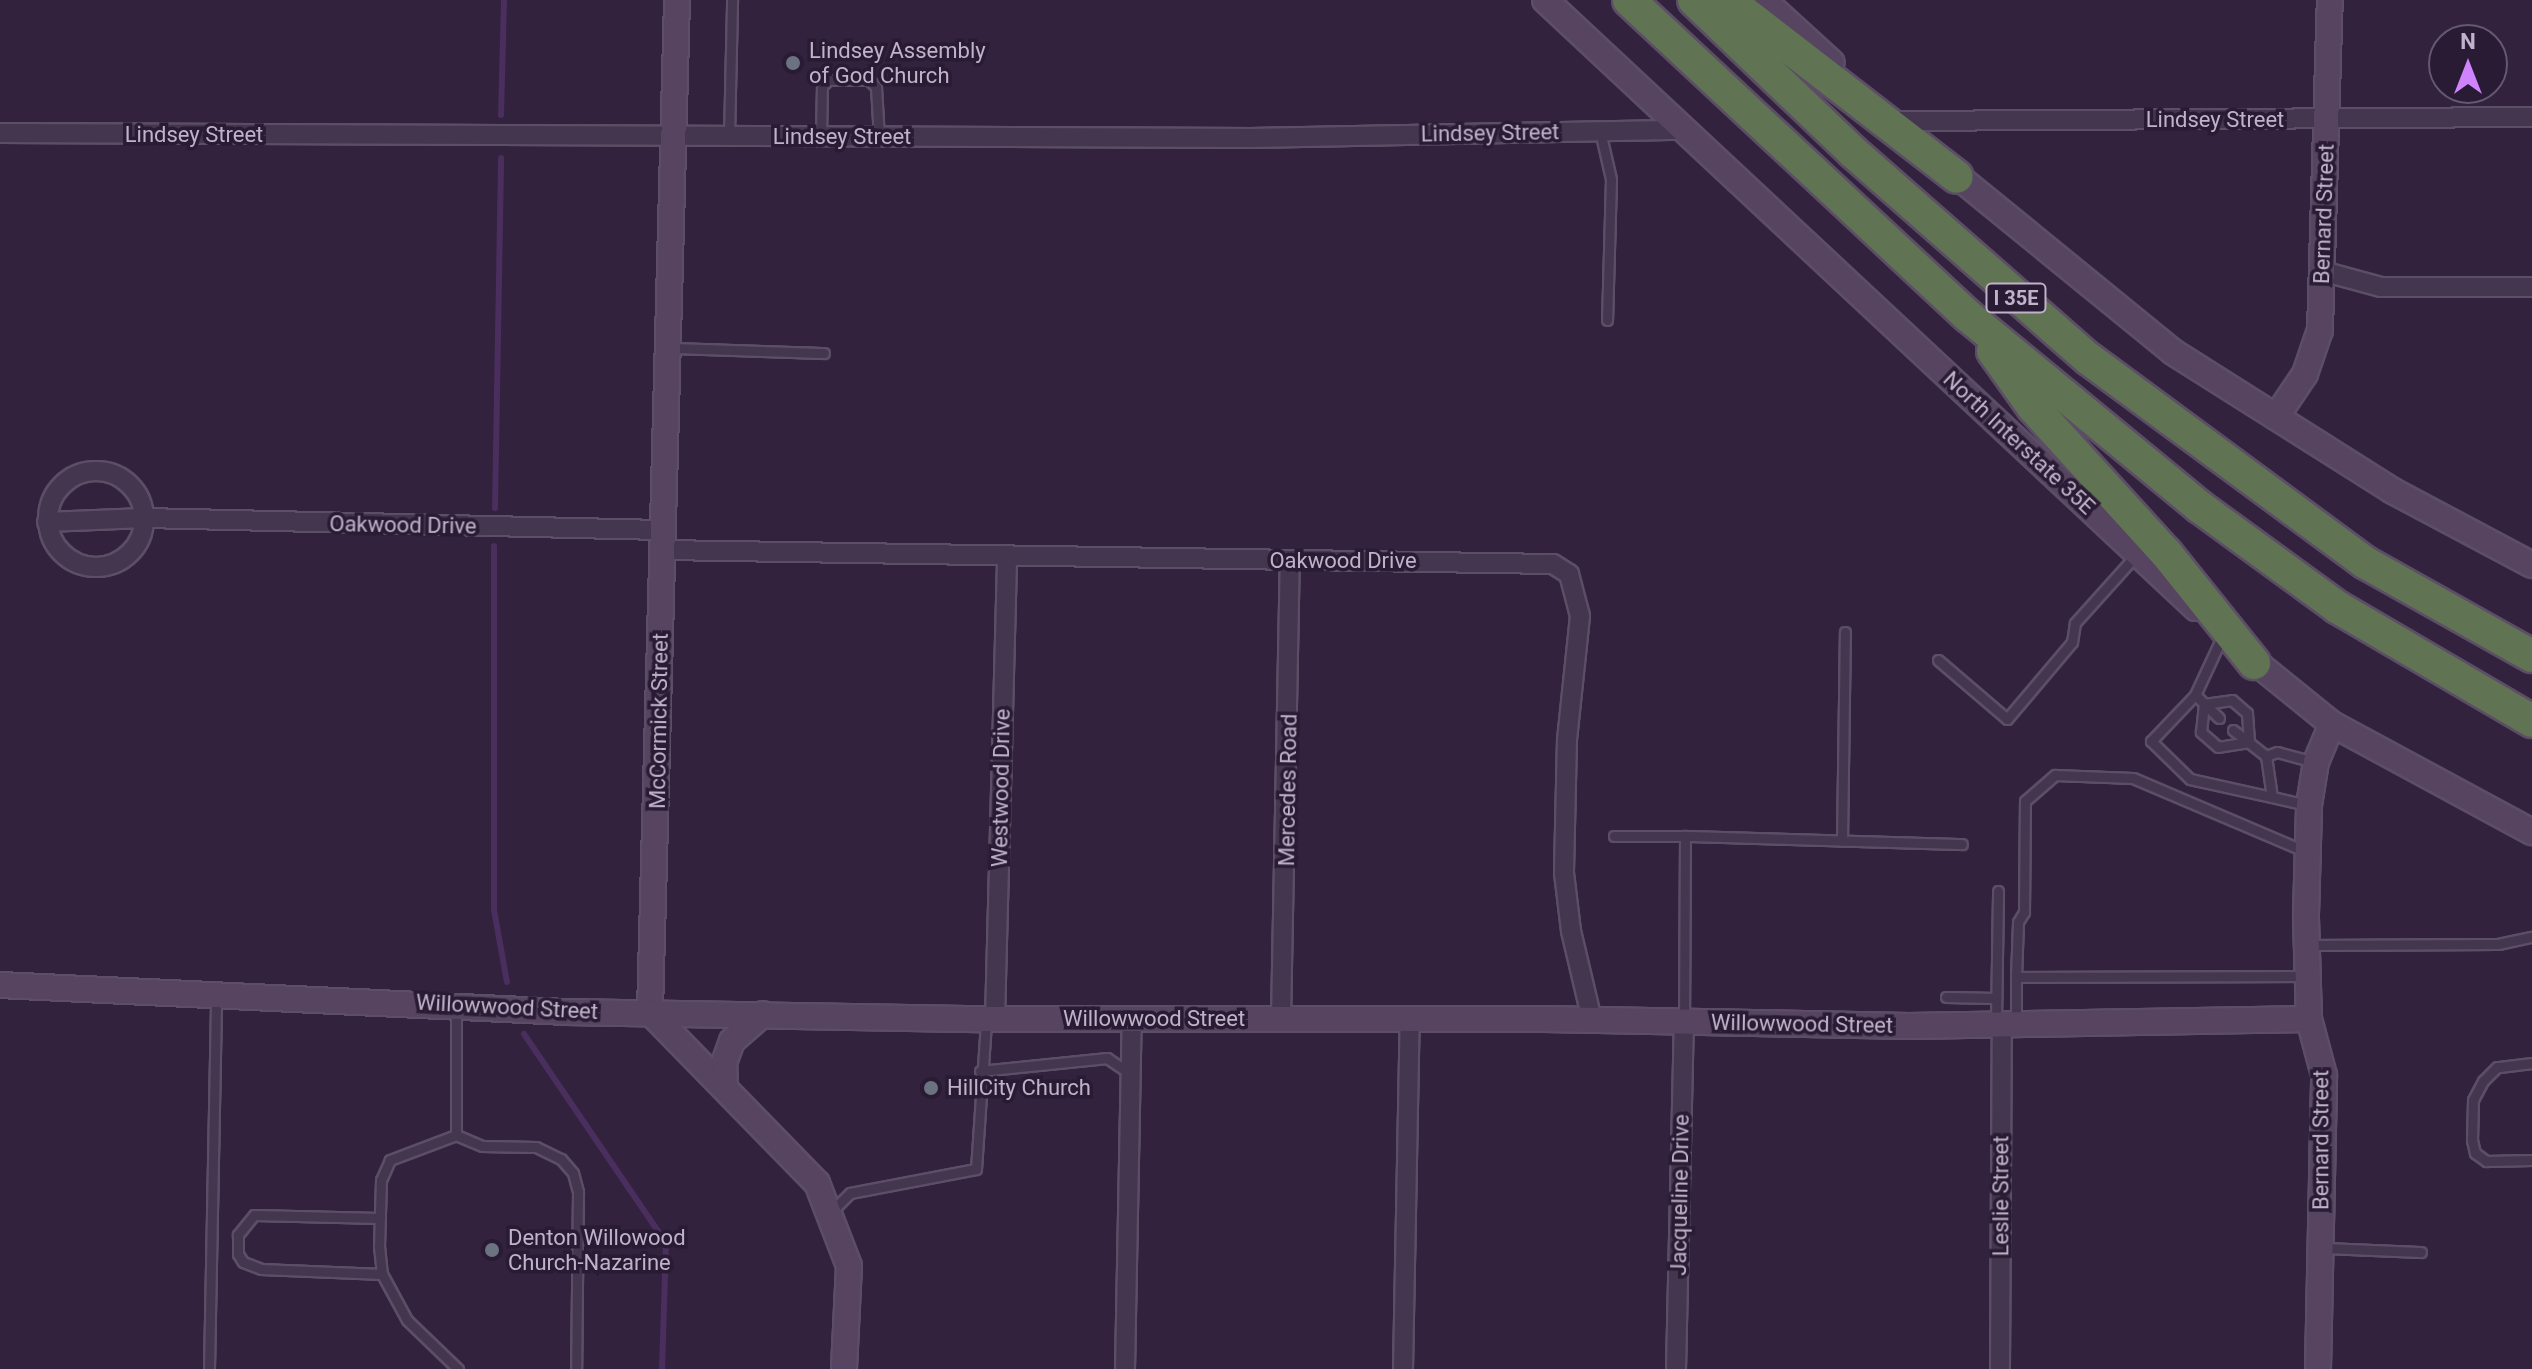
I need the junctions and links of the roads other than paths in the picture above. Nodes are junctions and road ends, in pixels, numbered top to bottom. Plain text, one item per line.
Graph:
1 (677, 0) edge
2 (732, 0) edge
3 (1545, 0) edge
4 (1629, 0) edge
5 (1694, 0) edge
6 (1728, 0) edge
7 (1763, 0) edge
8 (2330, 0) edge
9 (2532, 117) edge
10 (2327, 119) junction
11 (1897, 121) junction
12 (1684, 130) junction
13 (1600, 131) junction
14 (0, 133) edge
15 (674, 137) junction
16 (729, 137) junction
17 (821, 137) junction
18 (879, 137) junction
19 (1957, 177) junction
20 (2322, 271) junction
21 (2532, 287) edge
22 (1968, 316) junction
23 (1607, 320) dead end
24 (667, 348) junction
25 (824, 353) dead end
26 (2276, 417) junction
27 (144, 518) junction
28 (47, 522) junction
29 (662, 540) junction
30 (2137, 554) junction
31 (1007, 557) junction
32 (1290, 561) junction
33 (2532, 565) edge
34 (2225, 631) junction
35 (1845, 632) dead end
36 (2532, 656) edge
37 (1938, 660) dead end
38 (2254, 663) joint
39 (2195, 695) junction
40 (2204, 704) junction
41 (2219, 718) dead end
42 (2532, 721) edge
43 (2332, 724) junction
44 (2233, 730) dead end
45 (2249, 742) junction
46 (2266, 756) junction
47 (2316, 762) junction
48 (2272, 797) junction
49 (2309, 805) junction
50 (2532, 832) edge
51 (1614, 836) dead end
52 (1685, 836) junction
53 (1842, 841) junction
54 (1962, 844) dead end
55 (2308, 852) junction
56 (1998, 891) dead end
57 (2532, 937) edge
58 (2307, 945) junction
59 (2308, 976) junction
60 (2016, 977) junction
61 (0, 985) edge
62 (216, 994) junction
63 (1946, 997) dead end
64 (456, 1005) junction
65 (650, 1012) junction
66 (763, 1014) junction
67 (2003, 1016) junction
68 (987, 1019) junction
69 (1132, 1019) junction
70 (1281, 1019) junction
71 (1410, 1019) junction
72 (2309, 1019) junction
73 (1592, 1020) junction
74 (1684, 1022) junction
75 (2532, 1063) edge
76 (980, 1071) junction
77 (1131, 1074) junction
78 (725, 1087) junction
79 (456, 1135) junction
80 (2532, 1160) edge
81 (831, 1212) junction
82 (380, 1218) junction
83 (2320, 1248) junction
84 (2421, 1252) dead end
85 (382, 1274) junction
86 (209, 1369) edge
87 (458, 1369) edge
88 (576, 1369) edge
89 (844, 1369) edge
90 (1125, 1369) edge
91 (1403, 1369) edge
92 (1676, 1369) edge
93 (2000, 1369) edge
94 (2318, 1369) edge

1 - 15 street, McCormick Street
2 - 16 lane
3 - 12 street, North Interstate 35E
4 - 22 highway, I 35E
5 - 36 highway, I 35E
6 - 19 highway
7 - 11 street
8 - 10 street, Bernard Street
9 - 10 street, Lindsey Street
10 - 11 street, Lindsey Street
10 - 20 street, Bernard Street
11 - 19 street
12 - 13 street, Lindsey Street
12 - 30 street, North Interstate 35E
13 - 18 street, Lindsey Street
13 - 23 lane
14 - 15 street, Lindsey Street
15 - 16 street, Lindsey Street
15 - 24 street, McCormick Street
16 - 17 street, Lindsey Street
17 - 18 street, Lindsey Street
17 - 18 lane
19 - 26 street
20 - 21 street
20 - 26 street, Bernard Street
22 - 34 highway
22 - 42 highway, I 35E
24 - 25 lane
24 - 29 street, McCormick Street
26 - 33 street
27 - 28 street, Oakwood Drive
27 - 28 street
27 - 28 street
27 - 29 street, Oakwood Drive
29 - 31 street, Oakwood Drive
29 - 65 street, McCormick Street
30 - 34 street, North Interstate 35E
30 - 37 lane
31 - 32 street, Oakwood Drive
31 - 68 street, Westwood Drive
32 - 70 street, Mercedes Road
32 - 73 street, Oakwood Drive
34 - 38 highway
34 - 39 lane
35 - 53 lane
38 - 43 street
39 - 40 lane
39 - 48 lane
40 - 41 lane
40 - 45 lane
40 - 45 lane
43 - 47 street, Bernard Street
43 - 50 street
44 - 45 lane
45 - 46 lane
46 - 47 lane
46 - 48 lane
47 - 49 street, Bernard Street
48 - 49 lane
49 - 55 street, Bernard Street
51 - 52 lane
52 - 53 lane
52 - 74 lane
53 - 54 lane
55 - 58 street, Bernard Street
55 - 60 lane
56 - 67 lane
57 - 58 lane
58 - 59 street, Bernard Street
59 - 60 lane
59 - 72 street, Bernard Street
60 - 67 lane
61 - 62 street, Willowwood Street
62 - 64 street, Willowwood Street
62 - 86 lane
63 - 67 lane
64 - 65 street, Willowwood Street
64 - 79 lane
65 - 66 street, Willowwood Street
65 - 78 street
66 - 68 street, Willowwood Street
66 - 78 street
67 - 72 street, Willowwood Street
67 - 74 street, Willowwood Street
67 - 93 street, Leslie Street
68 - 69 street, Willowwood Street
68 - 76 lane
69 - 70 street, Willowwood Street
69 - 77 street
70 - 71 street, Willowwood Street
71 - 73 street, Willowwood Street
71 - 91 street
72 - 83 street, Bernard Street
73 - 74 street, Willowwood Street
74 - 92 street, Jacqueline Drive
75 - 80 lane
76 - 77 lane
76 - 81 lane
77 - 90 street
78 - 81 street
79 - 82 lane
79 - 88 lane
81 - 89 street
82 - 85 lane
82 - 85 lane
83 - 84 lane
83 - 94 street, Bernard Street
85 - 87 lane

